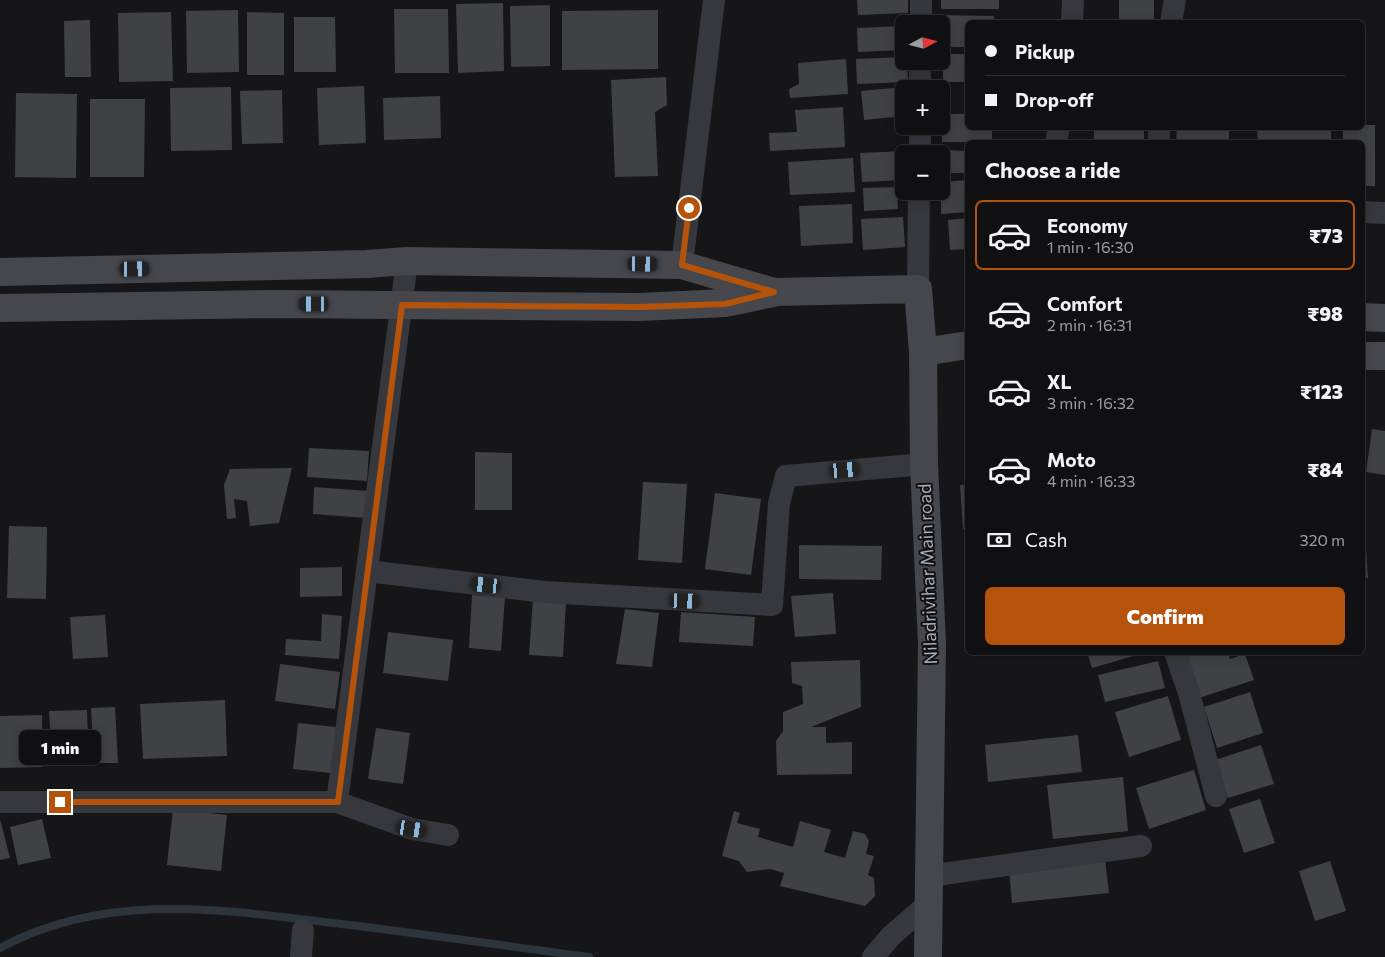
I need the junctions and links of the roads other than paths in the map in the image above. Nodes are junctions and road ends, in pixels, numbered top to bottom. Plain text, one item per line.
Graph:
1 (714, 0) edge
2 (921, 0) edge
3 (1073, 0) edge
4 (1175, 0) edge
5 (921, 15) edge
6 (1072, 20) edge
7 (1171, 20) edge
8 (919, 200) edge
9 (1365, 212) edge
10 (1385, 213) edge
11 (407, 261) junction
12 (682, 265) junction
13 (0, 272) edge
14 (918, 289) junction
15 (774, 292) junction
16 (402, 305) junction
17 (0, 308) edge
18 (1365, 317) edge
19 (1385, 318) edge
20 (965, 345) edge
21 (923, 352) junction
22 (1365, 356) edge
23 (1385, 356) edge
24 (924, 464) junction
25 (367, 572) junction
26 (1176, 655) edge
27 (1216, 796) dead end
28 (0, 802) edge
29 (338, 802) junction
30 (448, 835) dead end
31 (1141, 846) dead end
32 (929, 876) junction
33 (929, 903) junction
34 (303, 930) dead end
35 (928, 947) edge
36 (301, 957) edge
37 (873, 957) edge

1 - 12 street
2 - 5 street
3 - 6 street
4 - 7 street
8 - 14 street, Niladrivihar Main road
9 - 10 street
11 - 12 street
11 - 13 street
11 - 16 street
12 - 15 street
14 - 15 street
14 - 21 street, Niladrivihar Main road
15 - 16 street
16 - 17 street
16 - 25 street
18 - 19 street
20 - 21 street
21 - 24 street, Niladrivihar Main road
22 - 23 street
24 - 25 street
24 - 32 street, Niladrivihar Main road
25 - 29 street
26 - 27 street
28 - 29 street
29 - 30 street
31 - 32 street
32 - 33 street, Niladrivihar Main road
33 - 35 street, Niladrivihar Main road
33 - 37 street
34 - 36 street

